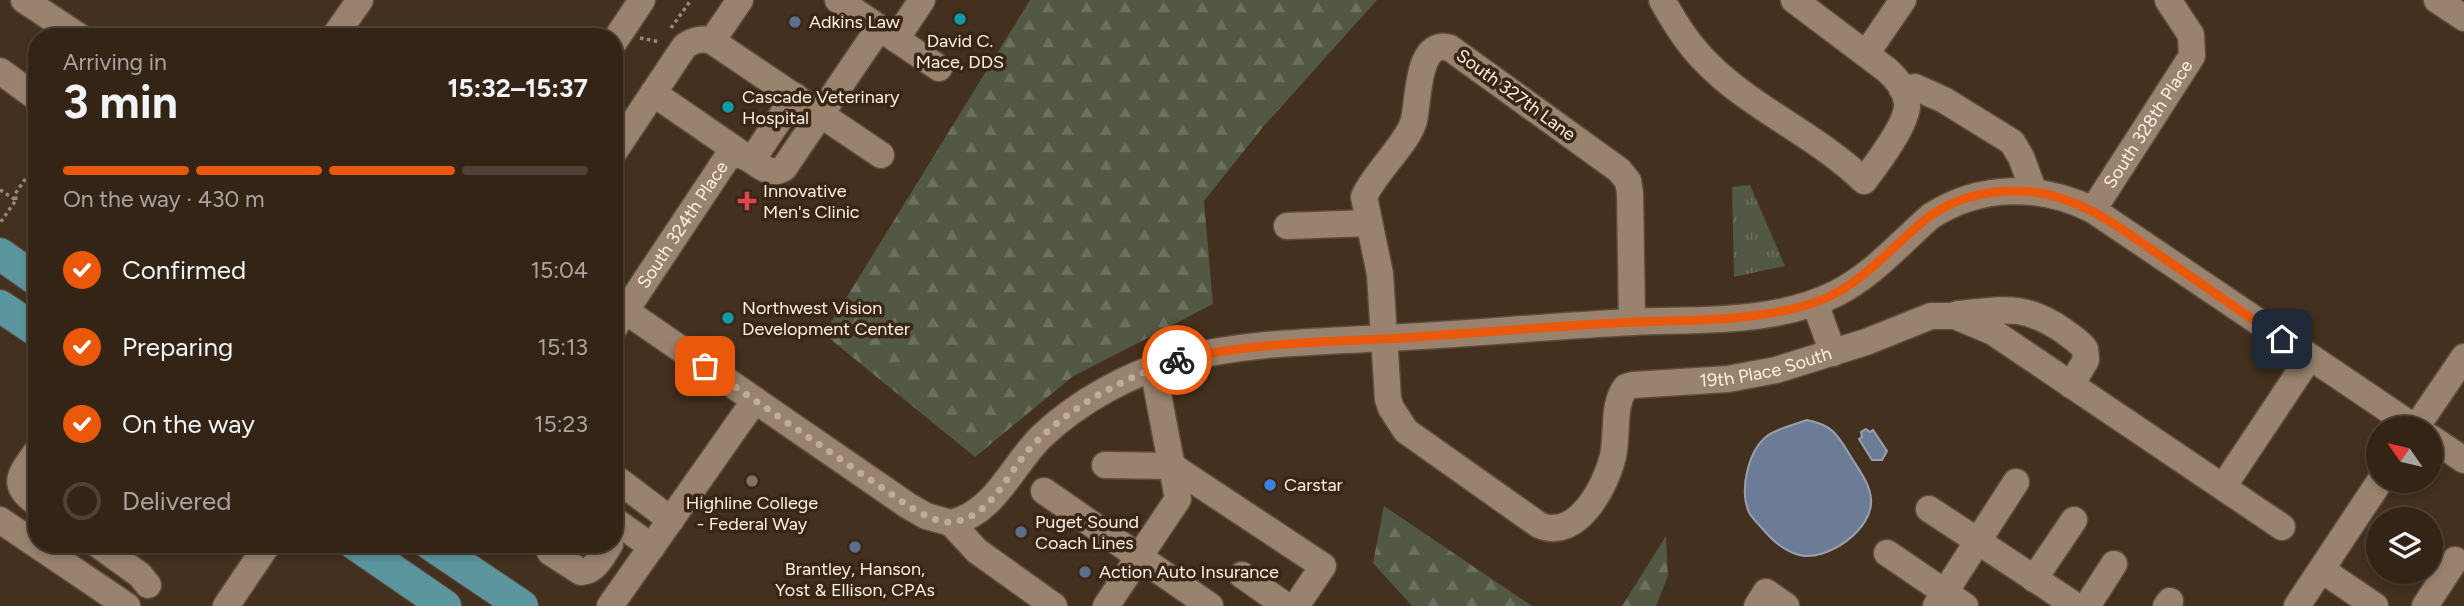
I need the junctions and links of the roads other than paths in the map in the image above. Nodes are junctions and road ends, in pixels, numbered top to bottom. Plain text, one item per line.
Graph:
1 (24, 0) edge
2 (642, 0) edge
3 (740, 0) edge
4 (838, 0) edge
5 (922, 0) edge
6 (1661, 0) edge
7 (1794, 0) edge
8 (1903, 0) edge
9 (2168, 0) edge
10 (2437, 0) edge
11 (351, 3) edge
12 (2464, 18) edge
13 (66, 28) edge
14 (338, 28) edge
15 (623, 29) edge
16 (887, 33) junction
17 (712, 40) junction
18 (1866, 54) junction
19 (939, 68) dead end
20 (0, 71) edge
21 (1902, 89) junction
22 (28, 91) edge
23 (653, 93) junction
24 (794, 96) junction
25 (821, 114) junction
26 (623, 138) edge
27 (881, 155) dead end
28 (749, 158) junction
29 (2034, 192) junction
30 (2093, 210) junction
31 (1369, 223) junction
32 (1287, 226) dead end
33 (0, 254) edge
34 (0, 269) edge
35 (28, 274) edge
36 (28, 277) edge
37 (1815, 303) junction
38 (0, 306) edge
39 (623, 307) edge
40 (1946, 315) junction
41 (623, 317) edge
42 (1632, 322) junction
43 (28, 325) edge
44 (1384, 339) junction
45 (1833, 352) junction
46 (2464, 357) edge
47 (2309, 358) junction
48 (1153, 368) junction
49 (2071, 385) junction
50 (755, 400) junction
51 (2397, 416) edge
52 (2429, 416) edge
53 (2443, 446) edge
54 (2464, 460) edge
55 (28, 464) edge
56 (1105, 465) dead end
57 (1172, 466) junction
58 (2016, 482) dead end
59 (623, 484) edge
60 (2223, 487) junction
61 (1044, 491) dead end
62 (2372, 494) edge
63 (28, 496) edge
64 (1929, 509) dead end
65 (0, 520) edge
66 (671, 520) junction
67 (2074, 520) dead end
68 (951, 523) junction
69 (2282, 527) dead end
70 (28, 539) edge
71 (1978, 541) junction
72 (623, 544) edge
73 (652, 547) junction
74 (49, 553) edge
75 (109, 553) edge
76 (262, 553) edge
77 (368, 553) edge
78 (443, 553) edge
79 (1887, 553) dead end
80 (1139, 557) junction
81 (2455, 560) dead end
82 (2114, 565) dead end
83 (2322, 570) junction
84 (1242, 575) dead end
85 (2034, 579) junction
86 (148, 585) dead end
87 (1949, 601) edge
88 (127, 606) edge
89 (226, 606) edge
90 (445, 606) edge
91 (522, 606) edge
92 (610, 606) edge
93 (1054, 606) edge
94 (1106, 606) edge
95 (1210, 606) edge
96 (1286, 606) edge
97 (1296, 606) edge
98 (1757, 606) edge
99 (1786, 606) edge
100 (2076, 606) edge
101 (2087, 606) edge
102 (2297, 606) edge
103 (2375, 606) edge
104 (2425, 606) edge

1 - 13 street
2 - 15 street
3 - 17 street
4 - 16 street
5 - 16 street, South 324th Place
6 - 21 street
7 - 18 street
8 - 18 street
9 - 30 street, South 328th Place
10 - 12 street
11 - 14 street
16 - 19 street
16 - 25 street, South 324th Place
17 - 23 street
17 - 24 street
18 - 21 street
20 - 22 street
21 - 29 street
23 - 26 street
23 - 28 street
24 - 25 street
24 - 28 street
25 - 27 street
25 - 28 street, South 324th Place
28 - 39 street, South 324th Place
29 - 30 street
29 - 37 street
30 - 47 street
31 - 32 street
31 - 42 street, South 327th Lane
31 - 44 street, South 327th Lane
33 - 35 main road
34 - 36 main road
37 - 42 street
37 - 45 street
38 - 43 main road
40 - 45 street, 19th Place South
40 - 49 street
40 - 49 street, 19th Place South
41 - 50 street
42 - 44 street
44 - 45 street, 19th Place South
44 - 48 street
46 - 52 street
47 - 51 street
47 - 60 street
48 - 57 street
48 - 68 street
49 - 60 street
50 - 66 street
50 - 68 street
53 - 54 street
55 - 63 street
56 - 57 street
57 - 80 street
57 - 97 street
58 - 71 street
59 - 66 street
60 - 69 street
61 - 80 street
62 - 83 street
64 - 71 street
65 - 70 street
66 - 73 street
67 - 85 street
68 - 93 street
71 - 85 street
71 - 87 street
72 - 73 street
73 - 92 street
74 - 88 street
75 - 86 street
76 - 89 street
77 - 90 main road
78 - 91 main road
79 - 87 street
80 - 94 street
80 - 95 street
81 - 104 street
82 - 101 street
83 - 102 street
83 - 103 street
84 - 96 street
85 - 100 street
98 - 99 street

